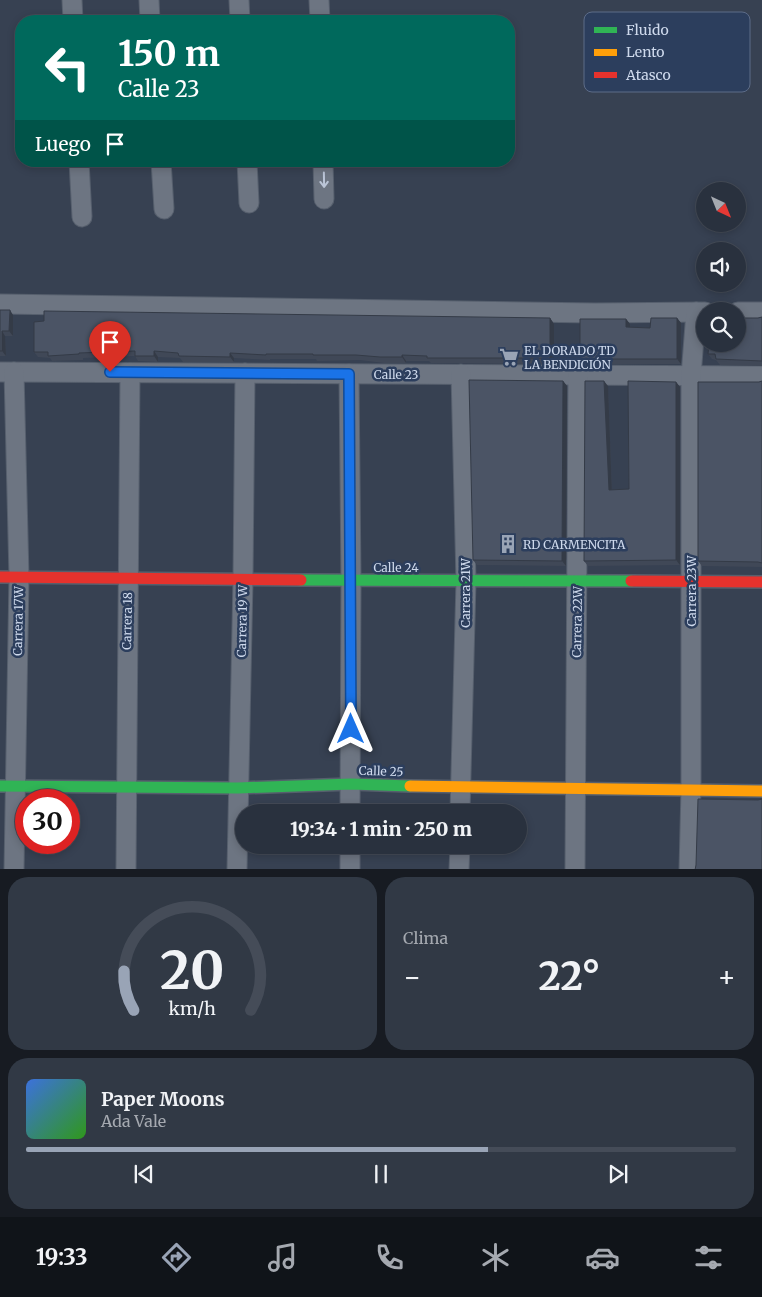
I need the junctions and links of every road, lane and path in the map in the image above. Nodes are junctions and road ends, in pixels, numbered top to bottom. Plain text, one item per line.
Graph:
1 (72, 0) edge
2 (149, 0) edge
3 (239, 0) edge
4 (320, 0) edge
5 (73, 15) edge
6 (150, 15) edge
7 (240, 15) edge
8 (320, 15) edge
9 (79, 167) edge
10 (161, 167) edge
11 (247, 167) edge
12 (323, 167) edge
13 (324, 199) dead end
14 (249, 203) dead end
15 (164, 209) dead end
16 (82, 217) dead end
17 (0, 304) edge
18 (696, 312) edge
19 (746, 312) edge
20 (762, 312) edge
21 (696, 340) edge
22 (7, 372) edge
23 (130, 373) junction
24 (245, 373) junction
25 (349, 374) junction
26 (460, 374) junction
27 (578, 375) junction
28 (691, 376) junction
29 (762, 376) edge
30 (9, 577) edge
31 (128, 579) junction
32 (243, 579) junction
33 (690, 580) junction
34 (351, 581) junction
35 (466, 581) junction
36 (578, 581) junction
37 (762, 582) edge
38 (351, 784) junction
39 (8, 786) edge
40 (125, 787) junction
41 (238, 788) junction
42 (461, 788) junction
43 (576, 788) junction
44 (691, 789) junction
45 (762, 791) edge
46 (350, 804) edge
47 (460, 804) edge
48 (350, 854) edge
49 (460, 854) edge
50 (14, 869) edge
51 (126, 869) edge
52 (237, 869) edge
53 (350, 869) edge
54 (459, 869) edge
55 (575, 869) edge
56 (689, 869) edge

1 - 5 street
2 - 6 street
3 - 7 street
4 - 8 street
9 - 16 street
10 - 15 street
11 - 14 street
12 -> 13 street
17 - 18 street
19 - 20 street
21 - 28 street, Carrera 23W
22 - 23 street, Calle 23
22 - 30 street, Carrera 17W
23 - 24 street, Calle 23
23 - 31 street, Carrera 18
24 - 25 street, Calle 23
24 - 32 street, Carrera 19 W
25 - 26 street, Calle 23
25 - 34 street
26 - 27 street, Calle 23
26 - 35 street, Carrera 21W
27 - 28 street, Calle 23
27 - 36 street, Carrera 22W
28 - 29 street, Calle 23
28 - 33 street, Carrera 23W
30 - 31 street, Calle 24
30 - 39 street, Carrera 17W
31 - 32 street, Calle 24
31 - 40 street, Carrera 18
32 - 34 street, Calle 24
32 - 41 street, Carrera 19 W
33 - 36 street, Calle 24
33 - 37 street, Calle 24
33 - 44 street, Carrera 23W
34 - 35 street, Calle 24
34 - 38 street
35 - 36 street, Calle 24
35 - 42 street, Carrera 21W
36 - 43 street, Carrera 22W
38 - 41 street, Calle 25
38 - 42 street, Calle 25
38 - 46 street
39 - 40 street, Calle 25
39 - 50 street, Carrera 17W
40 - 41 street, Calle 25
40 - 51 street, Carrera 18
41 - 52 street, Carrera 19 W
42 - 43 street, Calle 25
42 - 47 street, Carrera 21W
43 - 44 street, Calle 25
43 - 55 street, Carrera 22W
44 - 45 street, Calle 25
44 - 56 street, Carrera 23W
48 - 53 street
49 - 54 street

